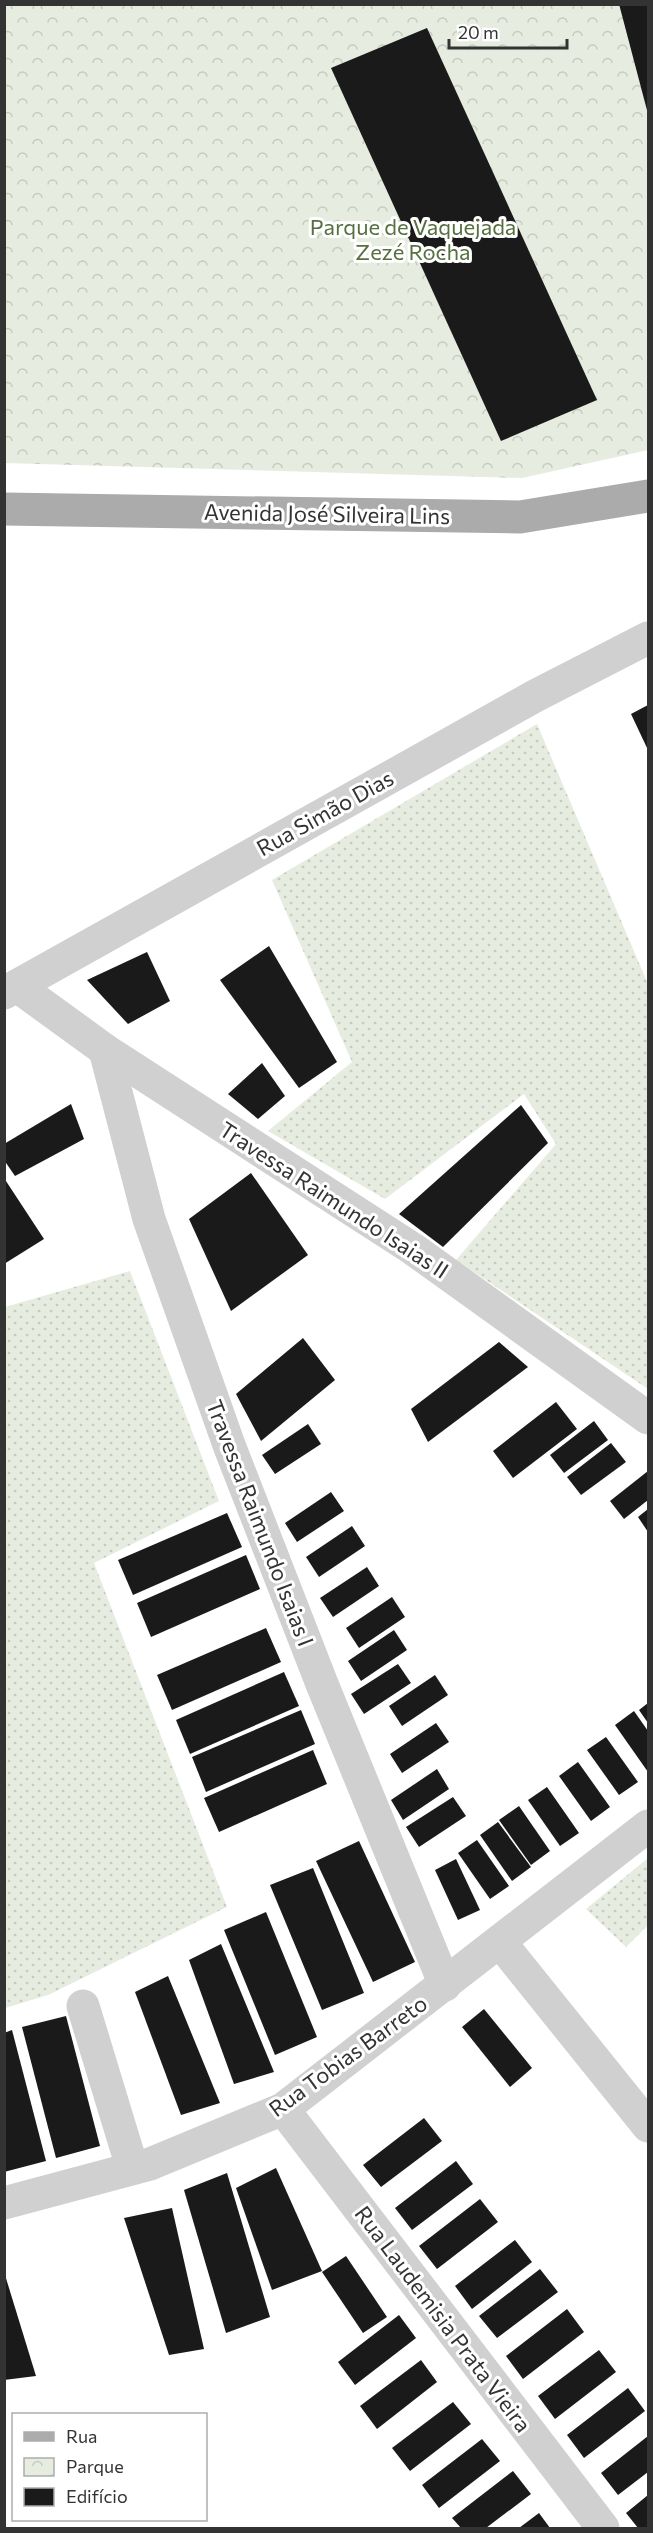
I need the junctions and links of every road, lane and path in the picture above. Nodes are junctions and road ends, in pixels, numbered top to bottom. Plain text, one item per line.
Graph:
1 (648, 496) edge
2 (4, 508) edge
3 (648, 638) edge
4 (11, 989) edge
5 (105, 1050) junction
6 (648, 1418) edge
7 (648, 1826) edge
8 (500, 1942) junction
9 (445, 1985) junction
10 (83, 2006) dead end
11 (283, 2109) junction
12 (648, 2126) edge
13 (132, 2167) junction
14 (4, 2203) edge
15 (603, 2529) edge

1 - 2 main road, Avenida José Silveira Lins
3 - 4 street, Rua Simão Dias
4 - 5 street, Travessa Raimundo Isaias II
5 - 6 street, Travessa Raimundo Isaias II
5 - 9 street, Travessa Raimundo Isaias I
7 - 8 street, Rua Tobias Barreto
8 - 9 street, Rua Tobias Barreto
8 - 12 street
9 - 11 street, Rua Tobias Barreto
10 - 13 street
11 - 13 street, Rua Tobias Barreto
11 - 15 street, Rua Laudemisia Prata Vieira
13 - 14 street, Rua Tobias Barreto

